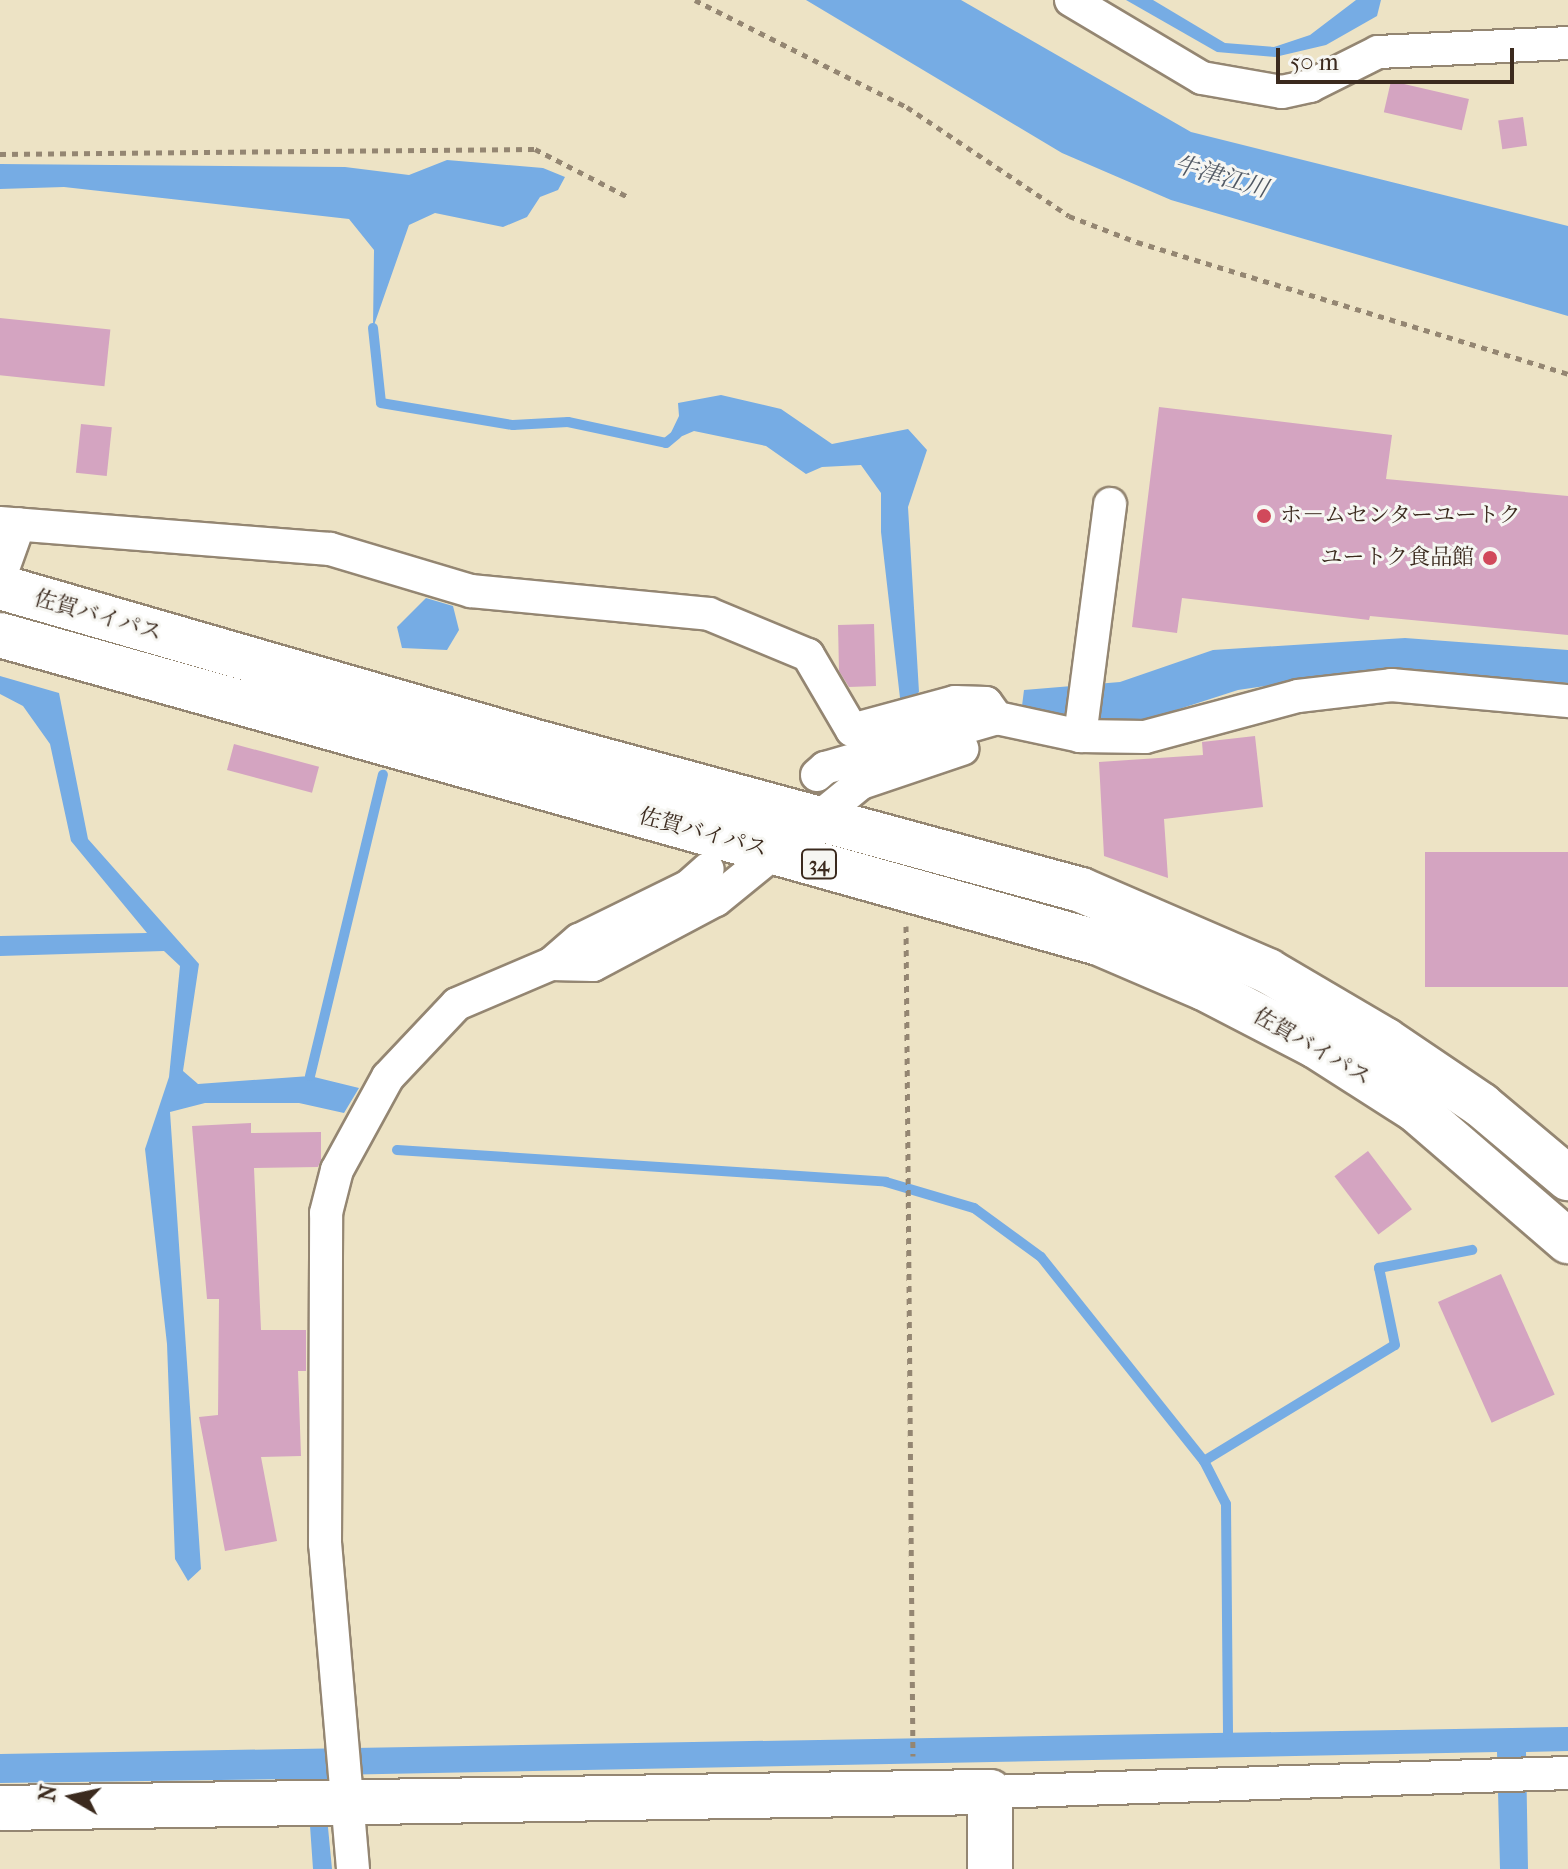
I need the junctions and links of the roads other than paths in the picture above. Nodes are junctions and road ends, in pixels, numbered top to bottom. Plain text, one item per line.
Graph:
1 (1071, 0) edge
2 (1568, 43) edge
3 (1110, 504) dead end
4 (9, 524) edge
5 (0, 577) edge
6 (0, 587) edge
7 (0, 635) edge
8 (1568, 701) edge
9 (997, 718) junction
10 (1033, 726) junction
11 (1080, 736) junction
12 (817, 775) dead end
13 (817, 819) junction
14 (775, 852) junction
15 (708, 869) dead end
16 (551, 964) junction
17 (1568, 1178) edge
18 (1568, 1241) edge
19 (1552, 1773) edge
20 (346, 1792) junction
21 (990, 1792) junction
22 (0, 1808) edge
23 (353, 1869) edge
24 (990, 1869) edge

1 - 2 street
3 - 11 street
4 - 5 street
4 - 9 street
6 - 13 main road, 佐賀バイパス / 34
7 - 14 main road, 佐賀バイパス / 34
8 - 11 street
9 - 10 street
9 - 12 street
10 - 11 street
10 - 13 street
13 - 17 main road, 佐賀バイパス / 34
14 - 16 street
14 - 18 main road, 佐賀バイパス / 34
15 - 16 street
16 - 20 street
19 - 21 street
20 - 21 main road
20 - 22 main road
20 - 23 street
21 - 24 main road

